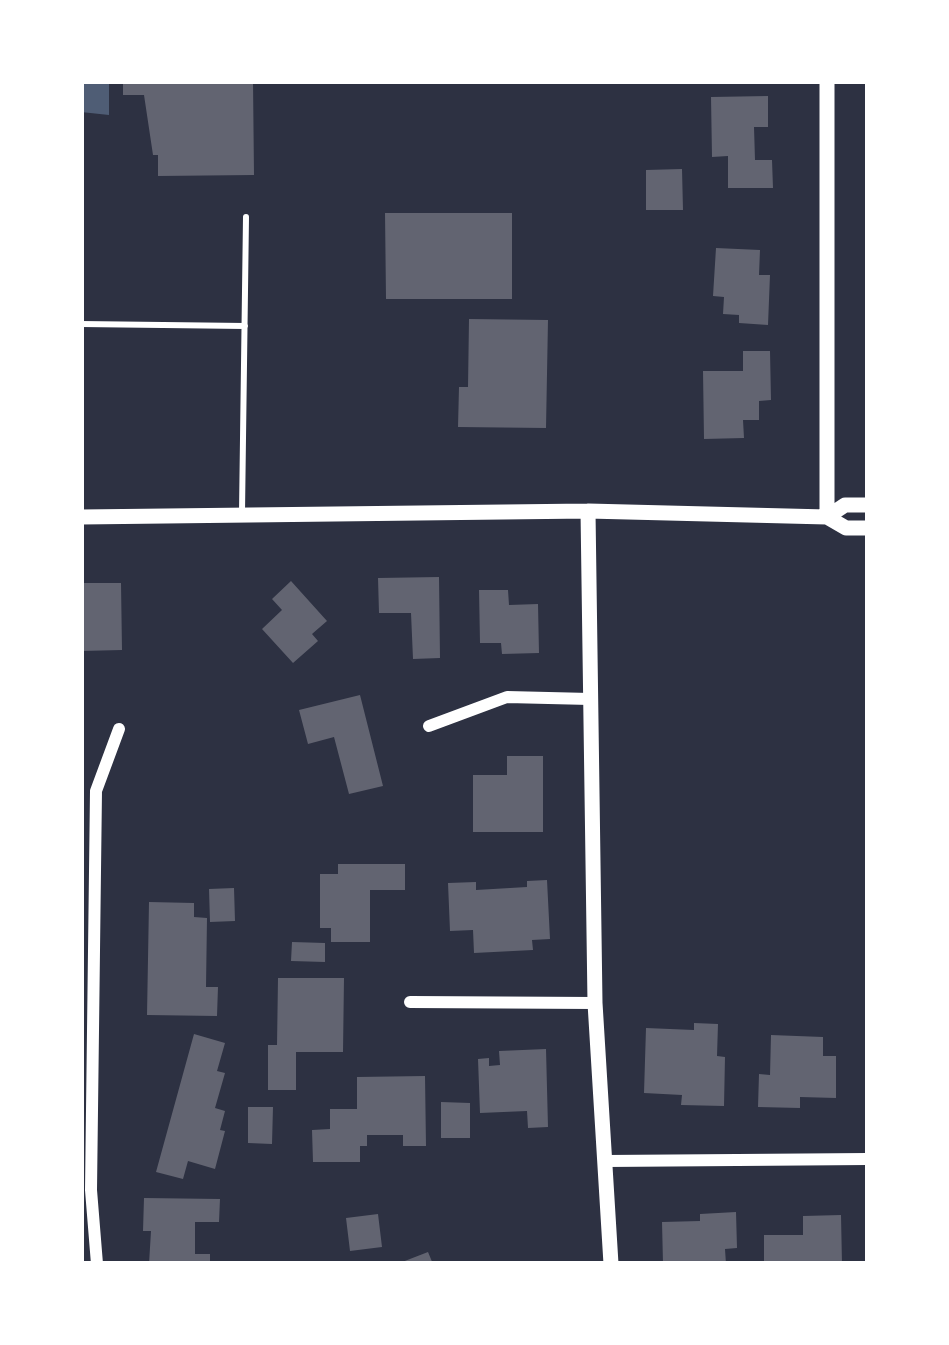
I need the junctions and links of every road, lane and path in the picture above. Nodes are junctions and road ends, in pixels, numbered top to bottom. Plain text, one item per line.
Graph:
1 (827, 81) edge
2 (246, 217) dead end
3 (81, 324) edge
4 (244, 326) junction
5 (868, 505) edge
6 (588, 511) junction
7 (242, 515) junction
8 (81, 517) edge
9 (826, 517) junction
10 (868, 528) edge
11 (590, 699) junction
12 (429, 726) dead end
13 (119, 729) dead end
14 (410, 1002) dead end
15 (596, 1003) junction
16 (868, 1159) edge
17 (606, 1161) junction
18 (86, 1190) edge
19 (97, 1264) edge
20 (611, 1264) edge

1 - 9 street
2 - 4 lane
3 - 4 lane
4 - 7 lane
5 - 9 street
6 - 7 street
6 - 9 street
6 - 11 street
7 - 8 street
9 - 10 street
11 - 12 street
11 - 15 street
13 - 18 street
14 - 15 street
15 - 17 street
16 - 17 street
17 - 20 street
18 - 19 street

